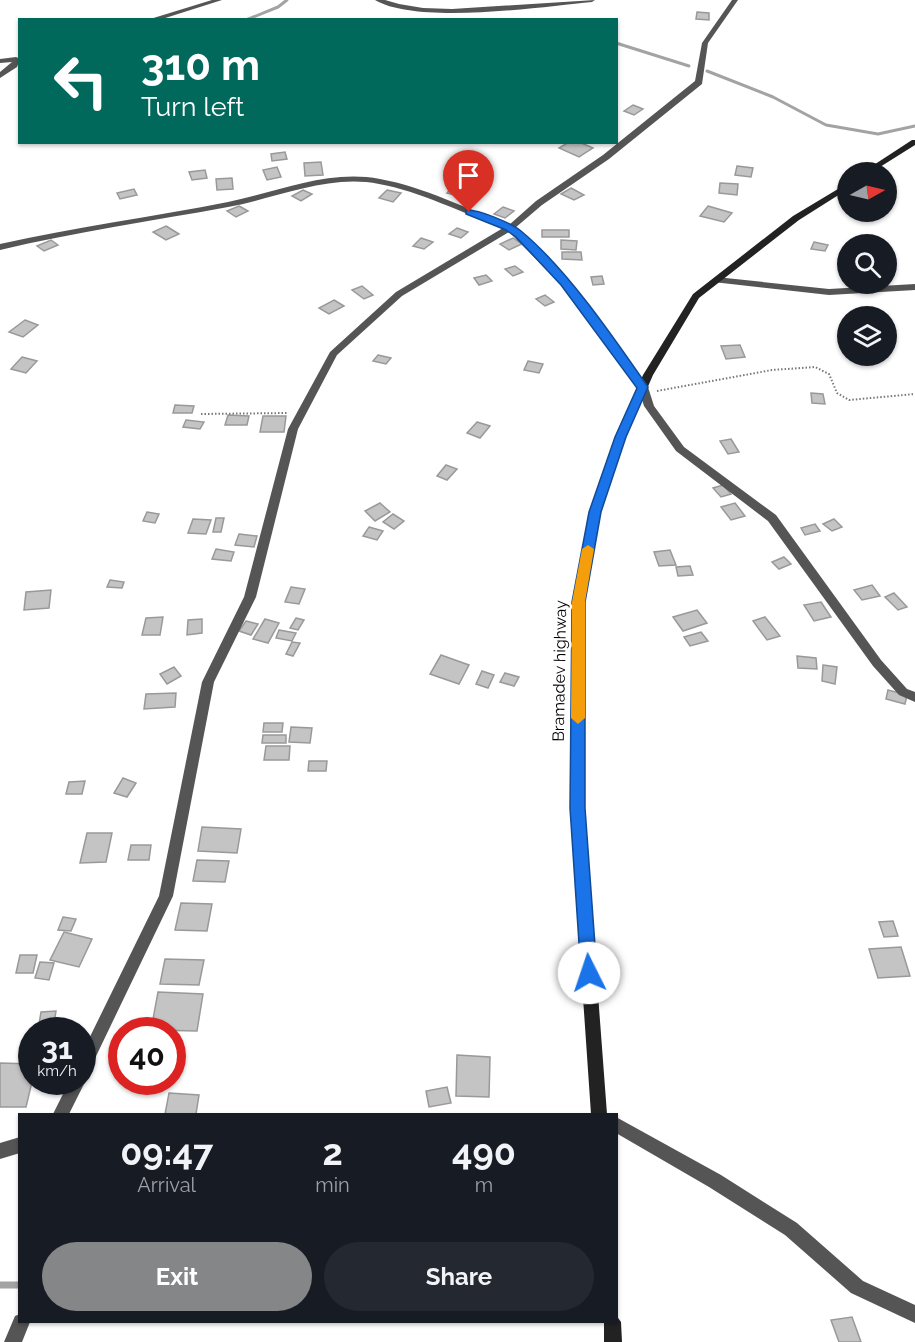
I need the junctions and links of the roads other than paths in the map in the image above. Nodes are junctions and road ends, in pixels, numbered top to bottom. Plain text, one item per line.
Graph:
1 (219, 0) edge
2 (378, 0) edge
3 (592, 0) edge
4 (735, 0) edge
5 (157, 18) edge
6 (18, 58) edge
7 (0, 61) edge
8 (0, 76) edge
9 (915, 142) edge
10 (883, 162) edge
11 (837, 192) edge
12 (510, 228) junction
13 (0, 247) edge
14 (716, 280) junction
15 (915, 288) edge
16 (644, 390) junction
17 (915, 697) edge
18 (96, 1041) edge
19 (70, 1095) edge
20 (62, 1113) edge
21 (599, 1113) edge
22 (618, 1125) edge
23 (18, 1146) edge
24 (0, 1151) edge
25 (915, 1314) edge
26 (21, 1323) edge
27 (612, 1323) edge
28 (14, 1342) edge
29 (613, 1342) edge

1 - 5 street
2 - 3 street
4 - 12 street
6 - 7 street
6 - 8 street
9 - 10 street
11 - 14 street, Bramadev highway
12 - 13 street
12 - 16 street
12 - 18 street
14 - 15 street
14 - 16 street, Bramadev highway
16 - 17 street
16 - 21 street, Bramadev highway
19 - 20 street
22 - 25 street
23 - 24 street
26 - 28 street
27 - 29 street

